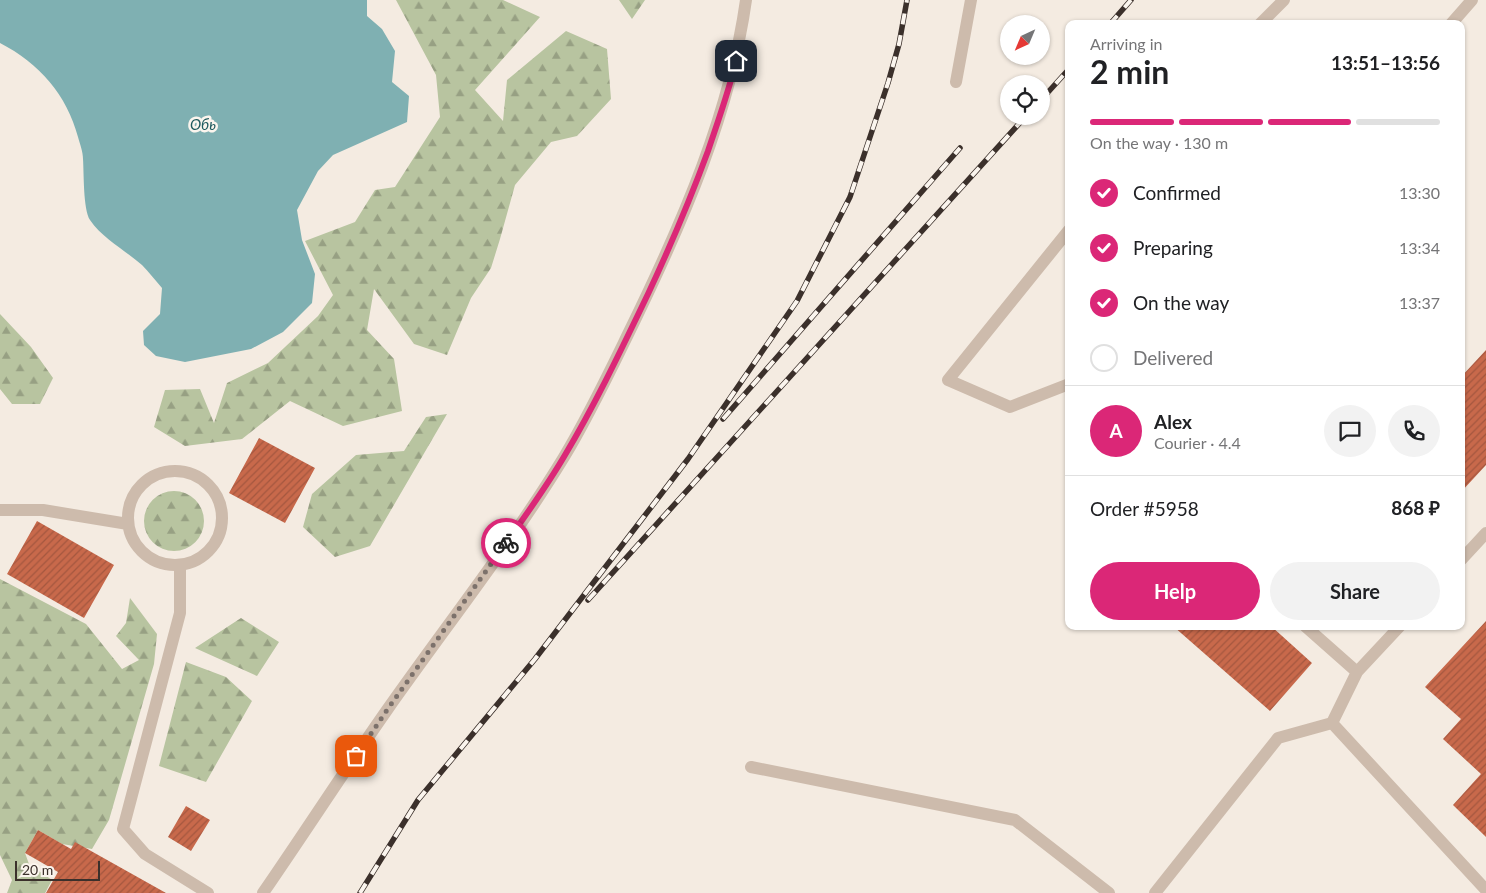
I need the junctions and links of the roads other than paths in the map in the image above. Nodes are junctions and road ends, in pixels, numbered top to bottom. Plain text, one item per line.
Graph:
1 (746, 0) edge
2 (971, 0) edge
3 (1284, 0) edge
4 (1472, 0) edge
5 (1264, 20) edge
6 (1454, 20) edge
7 (956, 82) dead end
8 (1065, 235) edge
9 (1065, 386) edge
10 (0, 510) edge
11 (128, 524) junction
12 (1486, 533) edge
13 (1465, 556) edge
14 (180, 565) junction
15 (1310, 630) edge
16 (1396, 630) edge
17 (1357, 672) junction
18 (1332, 723) junction
19 (751, 767) dead end
20 (1486, 890) edge
21 (208, 893) edge
22 (263, 893) edge
23 (1109, 893) edge
24 (1155, 893) edge

1 - 22 street
2 - 7 street
3 - 5 street
4 - 6 street
8 - 9 street
10 - 11 street
11 - 14 street
11 - 14 street
12 - 13 street
14 - 21 street
15 - 17 street
16 - 17 street
17 - 18 street
18 - 20 street
18 - 24 street
19 - 23 street

